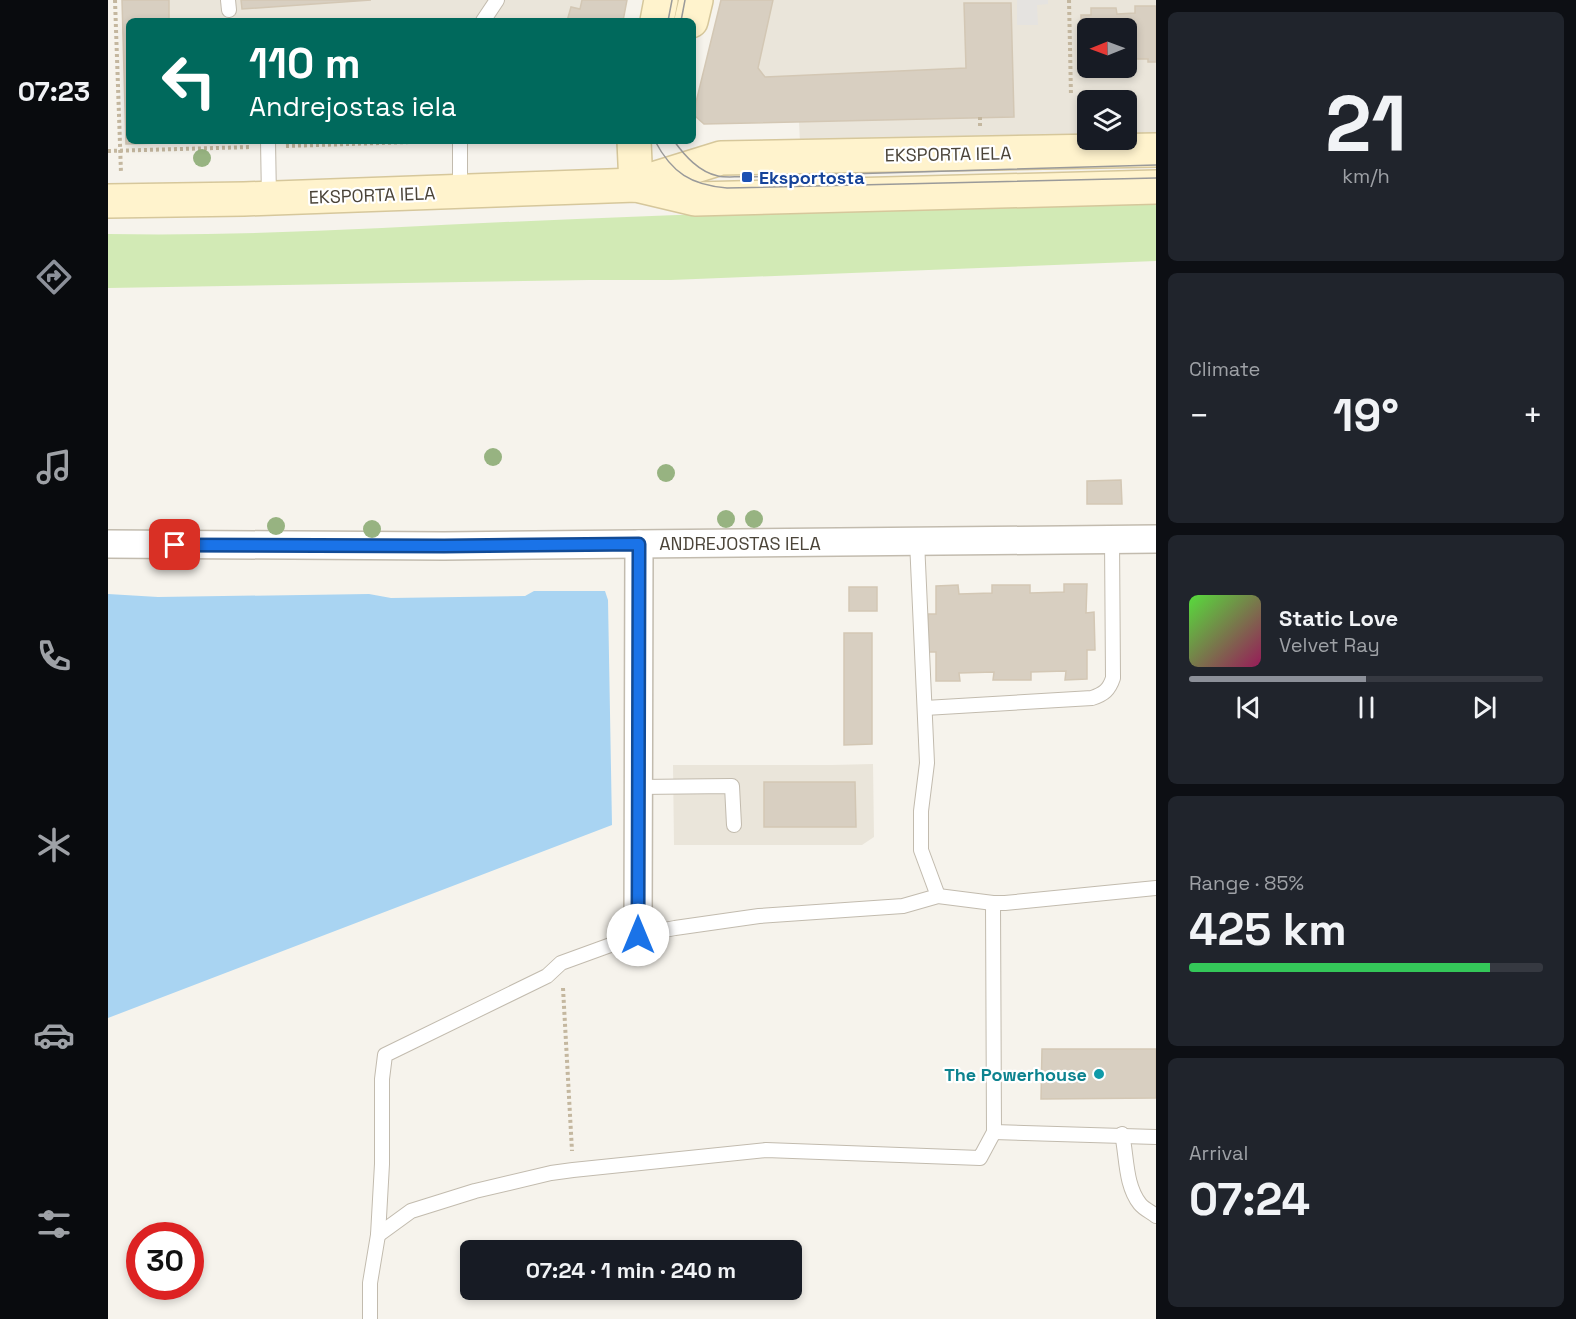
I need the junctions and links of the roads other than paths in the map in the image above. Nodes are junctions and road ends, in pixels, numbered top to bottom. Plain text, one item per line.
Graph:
1 (497, 0) edge
2 (661, 0) edge
3 (696, 0) edge
4 (485, 18) edge
5 (658, 18) edge
6 (692, 18) edge
7 (268, 144) edge
8 (460, 144) edge
9 (634, 144) edge
10 (692, 144) edge
11 (1156, 150) edge
12 (721, 158) junction
13 (636, 184) junction
14 (1156, 187) edge
15 (460, 191) junction
16 (269, 198) junction
17 (115, 201) edge
18 (1112, 539) junction
19 (1156, 539) edge
20 (917, 541) junction
21 (108, 544) edge
22 (639, 544) junction
23 (925, 708) junction
24 (638, 787) junction
25 (734, 825) dead end
26 (1156, 888) edge
27 (938, 896) junction
28 (993, 903) junction
29 (638, 935) junction
30 (994, 1132) junction
31 (1122, 1134) junction
32 (1156, 1137) edge
33 (1156, 1216) edge
34 (378, 1235) junction
35 (370, 1319) edge

1 - 4 lane
2 - 5 street
3 - 6 street
7 - 16 lane
8 - 15 lane
9 - 13 street
10 - 12 street
11 - 12 street, EKSPORTA IELA
12 - 13 street, EKSPORTA IELA
13 - 14 street, EKSPORTA IELA
13 - 15 street, EKSPORTA IELA
15 - 16 street, EKSPORTA IELA
16 - 17 street, EKSPORTA IELA
18 - 19 street, ANDREJOSTAS IELA
18 - 20 street, ANDREJOSTAS IELA
18 - 23 lane
20 - 22 street, ANDREJOSTAS IELA
20 - 23 lane
21 - 22 street, ANDREJOSTAS IELA
22 - 24 street
23 - 27 lane
24 - 25 lane
24 - 29 street
26 - 28 lane
27 - 28 lane
27 - 29 lane
28 - 30 lane
29 - 34 lane
30 - 31 lane
30 - 34 lane
31 - 32 lane
31 - 33 lane
34 - 35 lane

